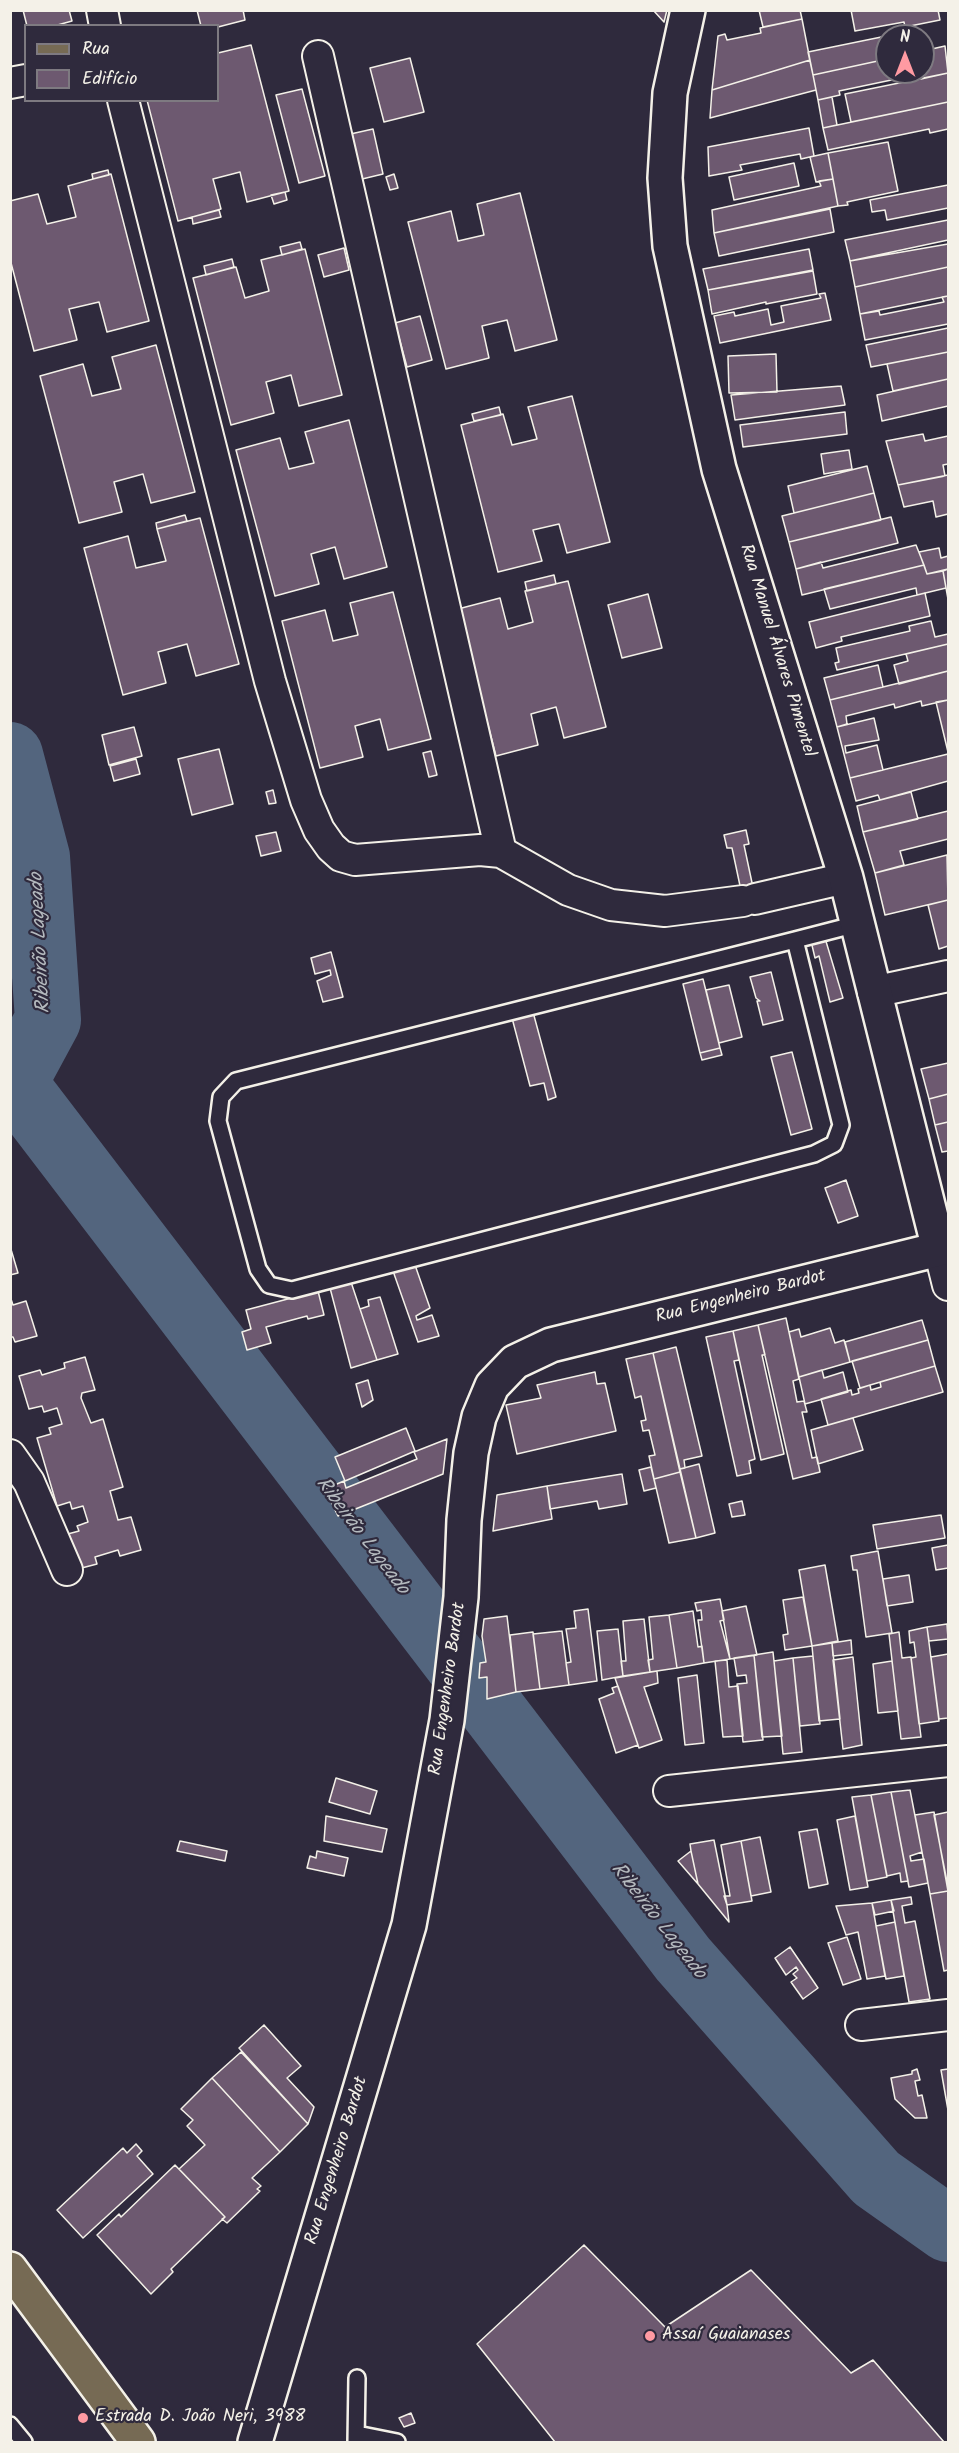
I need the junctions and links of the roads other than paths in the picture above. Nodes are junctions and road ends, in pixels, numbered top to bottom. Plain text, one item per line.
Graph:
1 (688, 10) edge
2 (318, 56) dead end
3 (124, 102) edge
4 (501, 852) junction
5 (846, 878) junction
6 (857, 924) junction
7 (795, 940) junction
8 (948, 976) edge
9 (873, 992) junction
10 (944, 1248) edge
11 (948, 1284) edge
12 (10, 1455) edge
13 (67, 1570) dead end
14 (948, 1761) edge
15 (669, 1791) dead end
16 (948, 2015) edge
17 (861, 2025) dead end
18 (10, 2269) edge
19 (357, 2378) dead end
20 (10, 2425) edge
21 (356, 2438) edge
22 (24, 2442) edge
23 (138, 2442) edge
24 (255, 2442) edge
25 (397, 2442) edge

1 - 5 street, Rua Manuel Álvares Pimentel
2 - 4 street
3 - 4 street
4 - 5 street
5 - 6 street, Rua Manuel Álvares Pimentel
6 - 7 lane
6 - 9 street, Rua Manuel Álvares Pimentel
7 - 7 lane
8 - 9 street
9 - 10 street, Rua Manuel Álvares Pimentel
10 - 11 street, Rua Manuel Álvares Pimentel
10 - 24 street, Rua Engenheiro Bardot
12 - 13 street
14 - 15 street
16 - 17 street
18 - 23 main road
19 - 21 lane
20 - 22 lane
21 - 25 lane

